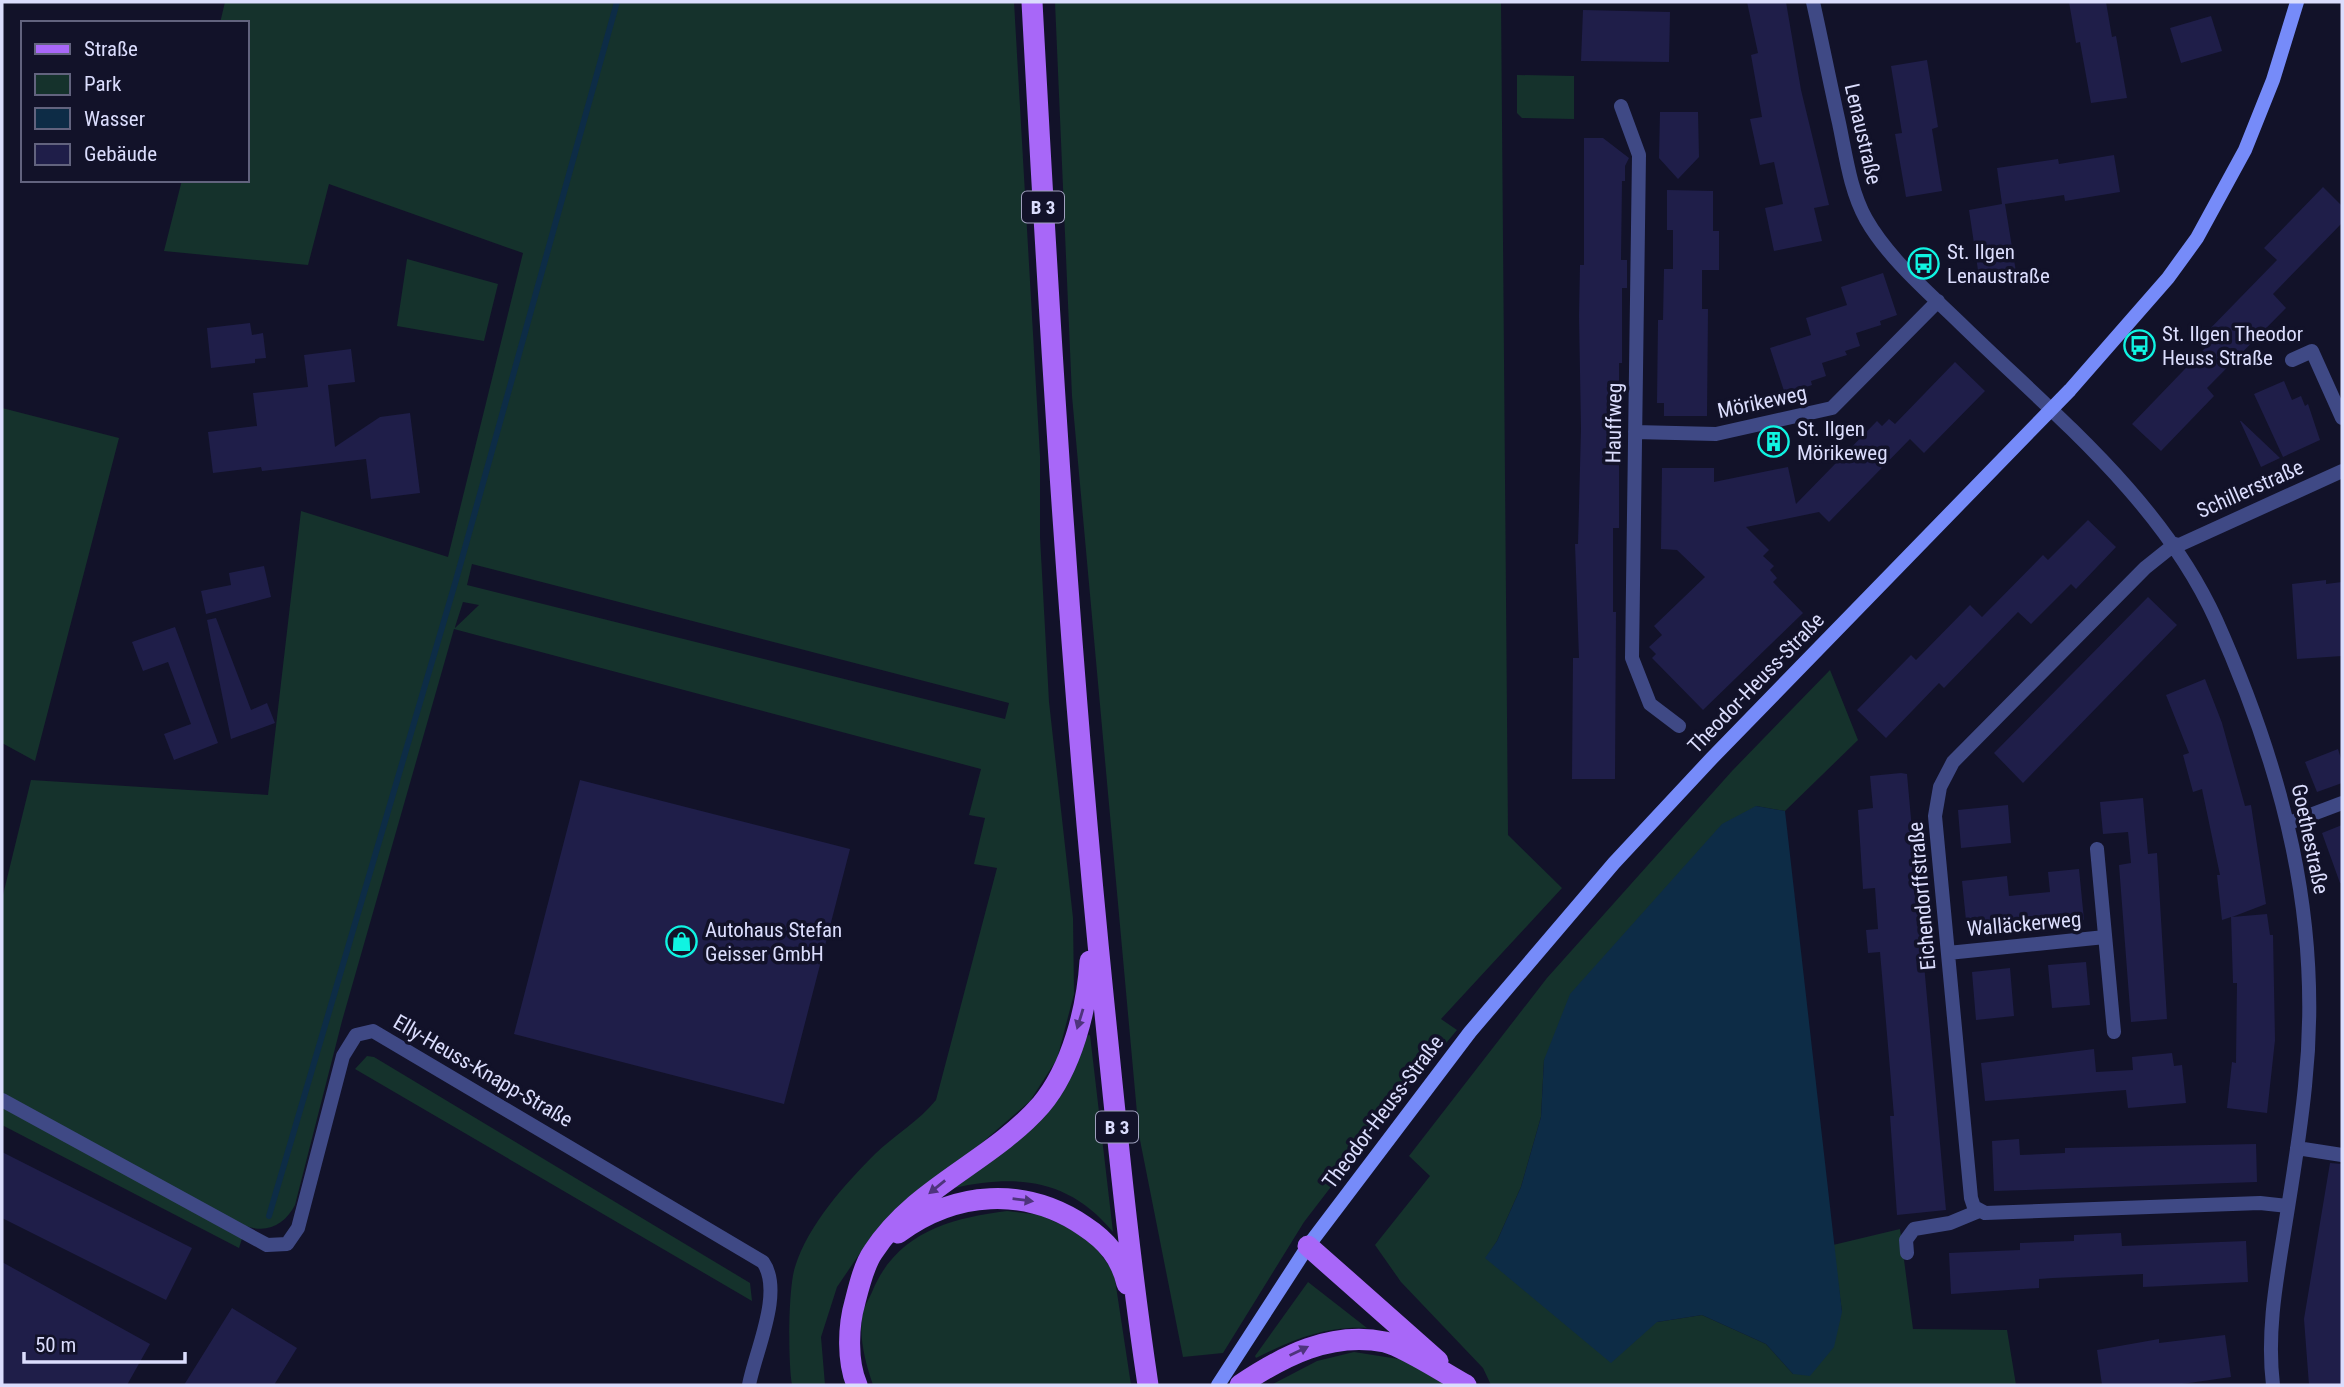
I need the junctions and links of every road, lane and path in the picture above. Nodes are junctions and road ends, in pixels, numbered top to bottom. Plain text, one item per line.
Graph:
1 (1032, 2) edge
2 (1813, 2) edge
3 (2297, 2) edge
4 (1621, 106) dead end
5 (1938, 301) junction
6 (2292, 360) dead end
7 (2050, 411) junction
8 (2342, 418) edge
9 (1635, 432) junction
10 (2342, 471) edge
11 (2176, 545) junction
12 (1679, 726) dead end
13 (2342, 803) edge
14 (2289, 823) junction
15 (2097, 849) dead end
16 (1094, 903) junction
17 (2105, 937) junction
18 (1948, 953) junction
19 (2114, 1032) dead end
20 (2, 1100) edge
21 (2297, 1148) junction
22 (2342, 1155) edge
23 (2288, 1206) junction
24 (1979, 1211) junction
25 (1308, 1246) junction
26 (872, 1253) junction
27 (1907, 1253) dead end
28 (1143, 1351) junction
29 (750, 1385) edge
30 (857, 1385) edge
31 (1149, 1385) edge
32 (1218, 1385) edge
33 (1240, 1385) edge
34 (1466, 1385) edge
35 (2273, 1385) edge

1 - 16 main road, B 3
2 - 5 street, Lenaustraße
3 - 7 street, Theodor-Heuss-Straße
4 - 9 street, Hauffweg
5 - 7 street, Lenaustraße
5 - 9 street, Mörikeweg
6 - 8 street
7 - 11 street, Goethestraße
7 - 25 street, Theodor-Heuss-Straße
9 - 12 street, Hauffweg
10 - 11 street, Schillerstraße
11 - 14 street, Goethestraße
11 - 18 street, Eichendorffstraße
13 - 14 street
14 - 21 street, Goethestraße
15 - 17 street, Walläckerweg
16 -> 26 main road
16 - 28 main road, B 3
17 - 18 street, Walläckerweg
17 - 19 street, Walläckerweg
18 - 24 street, Eichendorffstraße
20 - 29 street, Elly-Heuss-Knapp-Straße
21 - 22 street
21 - 23 street, Goethestraße
23 - 24 street
23 - 35 street, Goethestraße
24 - 27 street
25 - 32 street, Theodor-Heuss-Straße
25 - 34 main road
26 -> 28 main road
26 - 30 main road
28 - 31 main road, B 3
33 -> 34 main road

